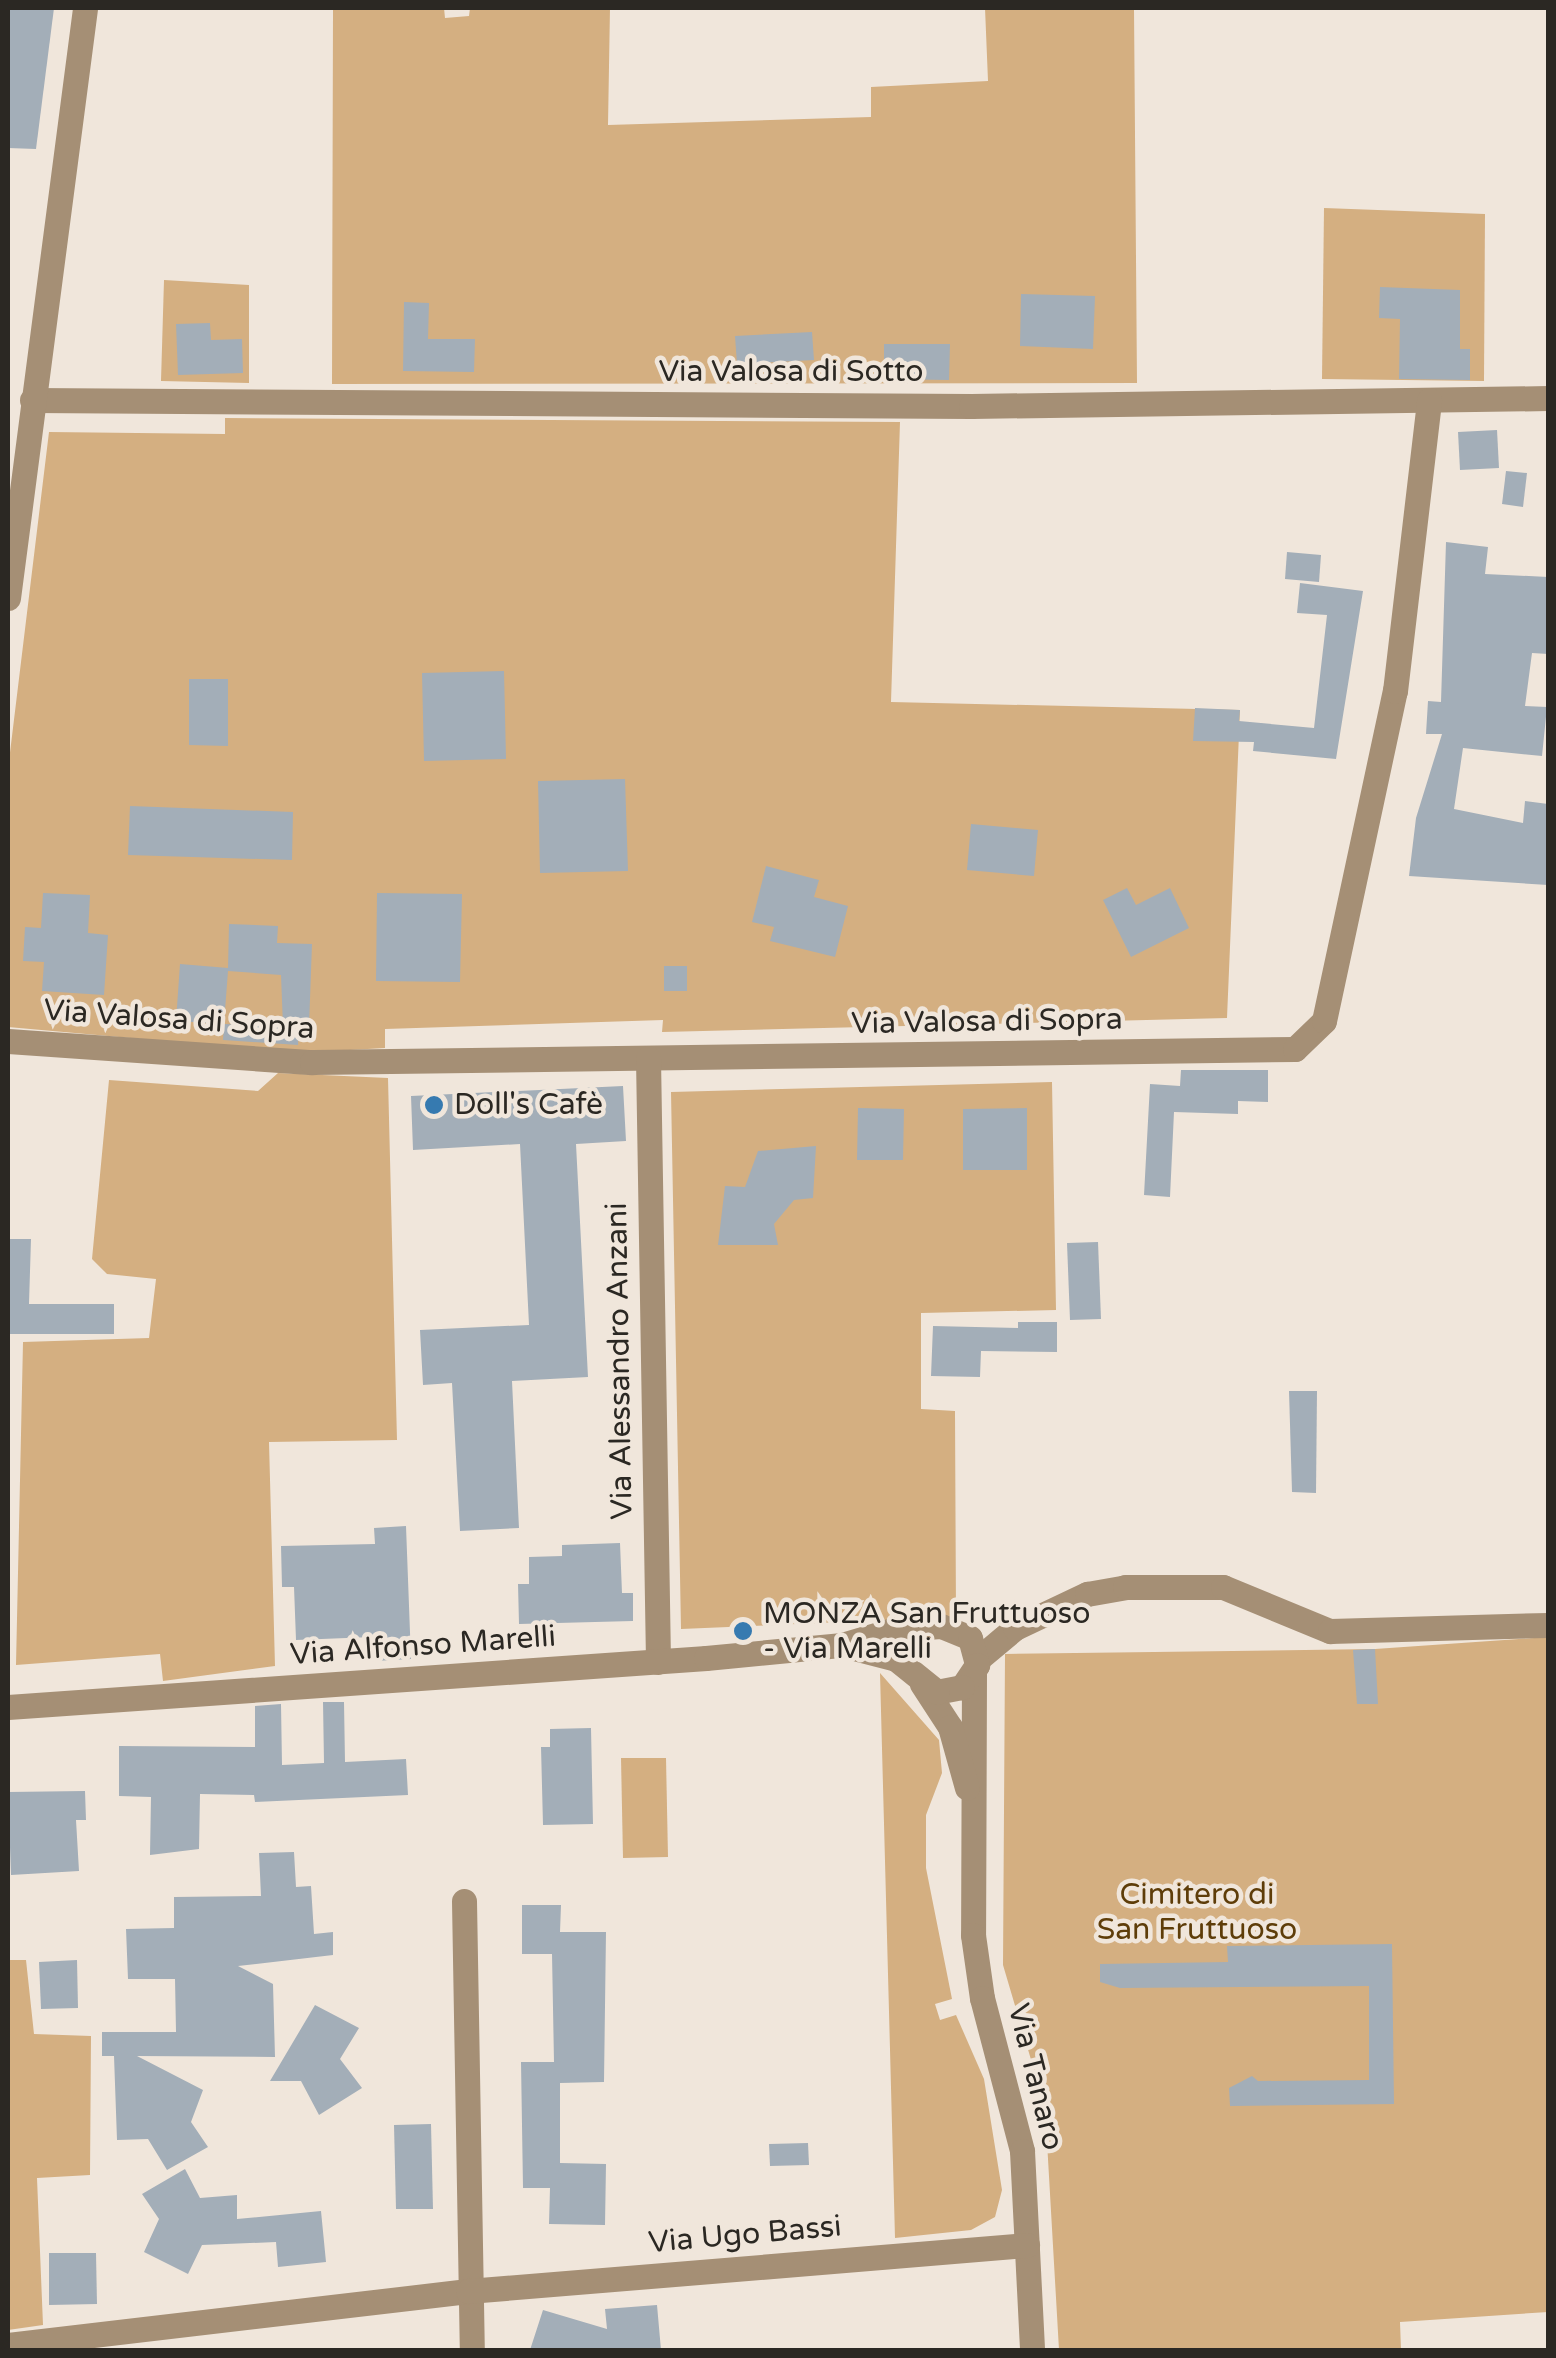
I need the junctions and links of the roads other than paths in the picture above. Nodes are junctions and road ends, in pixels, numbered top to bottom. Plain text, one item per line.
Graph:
1 (86, 8) edge
2 (1548, 398) edge
3 (32, 400) junction
4 (1430, 400) junction
5 (8, 598) edge
6 (8, 1041) edge
7 (648, 1058) junction
8 (1025, 1624) junction
9 (1548, 1625) edge
10 (946, 1626) junction
11 (842, 1645) junction
12 (658, 1662) junction
13 (976, 1667) junction
14 (917, 1676) junction
15 (8, 1707) edge
16 (972, 1819) junction
17 (464, 1901) dead end
18 (1028, 2244) junction
19 (468, 2290) junction
20 (8, 2345) edge
21 (472, 2350) edge
22 (1032, 2350) edge

1 - 3 street
2 - 4 street, Via Valosa di Sotto
3 - 4 street, Via Valosa di Sotto
3 - 5 street
4 - 7 street, Via Valosa di Sopra
6 - 7 street, Via Valosa di Sopra
7 - 12 street, Via Alessandro Anzani
8 - 9 street, Via Alfonso Marelli
8 - 10 street, Via Alfonso Marelli
8 - 13 street, Via Alfonso Marelli
10 - 11 street, Via Alfonso Marelli
10 - 13 street
10 - 14 street
11 - 12 street, Via Alfonso Marelli
11 - 14 street, Via Alfonso Marelli
12 - 15 street, Via Alfonso Marelli
13 - 14 street, Via Alfonso Marelli
13 - 16 street, Via Tanaro
14 - 16 street, Via Tanaro
16 - 18 street, Via Tanaro
17 - 19 street
18 - 19 street, Via Ugo Bassi
18 - 22 street, Via Tanaro
19 - 20 street, Via Ugo Bassi
19 - 21 street

